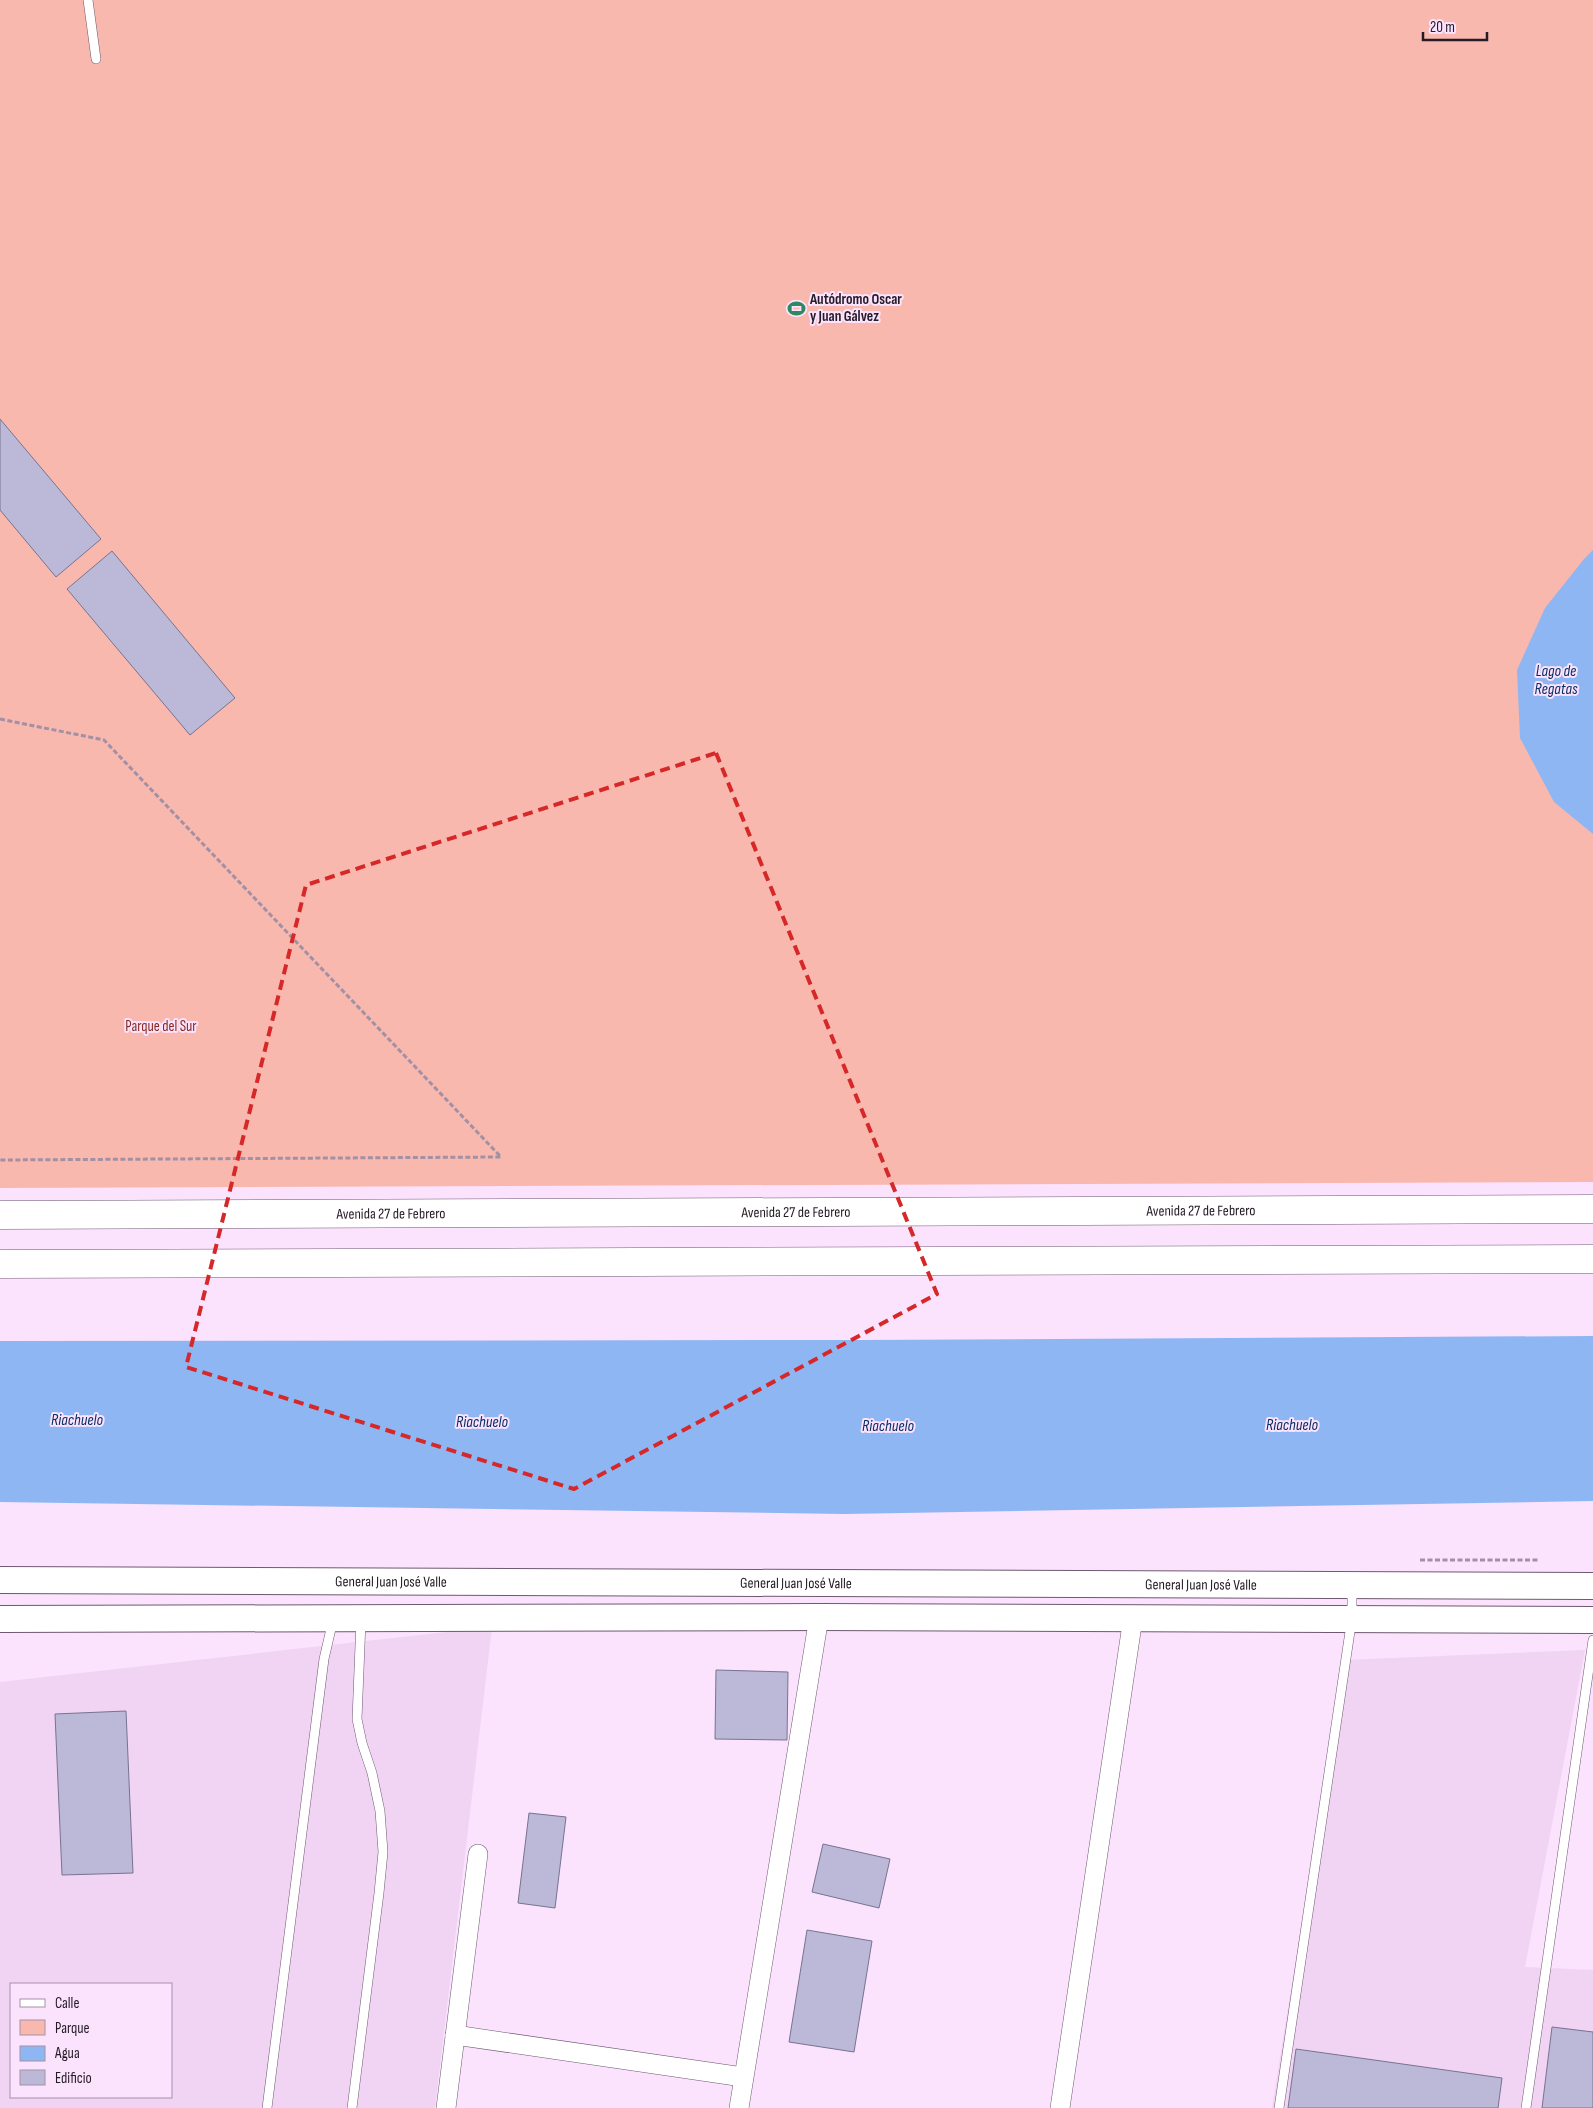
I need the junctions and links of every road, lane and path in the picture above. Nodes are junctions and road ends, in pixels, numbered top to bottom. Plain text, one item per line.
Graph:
1 (88, 0) edge
2 (96, 59) dead end
3 (0, 718) edge
4 (0, 1160) edge
5 (1593, 1209) edge
6 (0, 1215) edge
7 (1593, 1259) edge
8 (0, 1264) edge
9 (0, 1580) edge
10 (1352, 1586) junction
11 (1593, 1586) edge
12 (819, 1617) junction
13 (1134, 1618) junction
14 (1352, 1618) junction
15 (0, 1619) edge
16 (333, 1619) junction
17 (361, 1619) junction
18 (1593, 1620) edge
19 (1593, 1640) edge
20 (478, 1854) dead end
21 (455, 2036) junction
22 (743, 2077) junction
23 (267, 2108) edge
24 (352, 2108) edge
25 (446, 2108) edge
26 (739, 2108) edge
27 (1060, 2108) edge
28 (1279, 2108) edge
29 (1526, 2108) edge

1 - 2 lane
3 - 4 path
5 - 6 main road, Avenida 27 de Febrero
7 - 8 main road
9 - 10 main road, General Juan José Valle
10 - 11 main road, General Juan José Valle
10 - 14 lane
12 - 13 main road
12 - 17 main road
12 - 22 street
13 - 14 main road
13 - 27 street
14 - 18 main road
14 - 28 lane
15 - 16 main road
16 - 17 main road
16 - 23 lane
17 - 24 lane
19 - 29 lane
20 - 21 street
21 - 22 street
21 - 25 street
22 - 26 street

